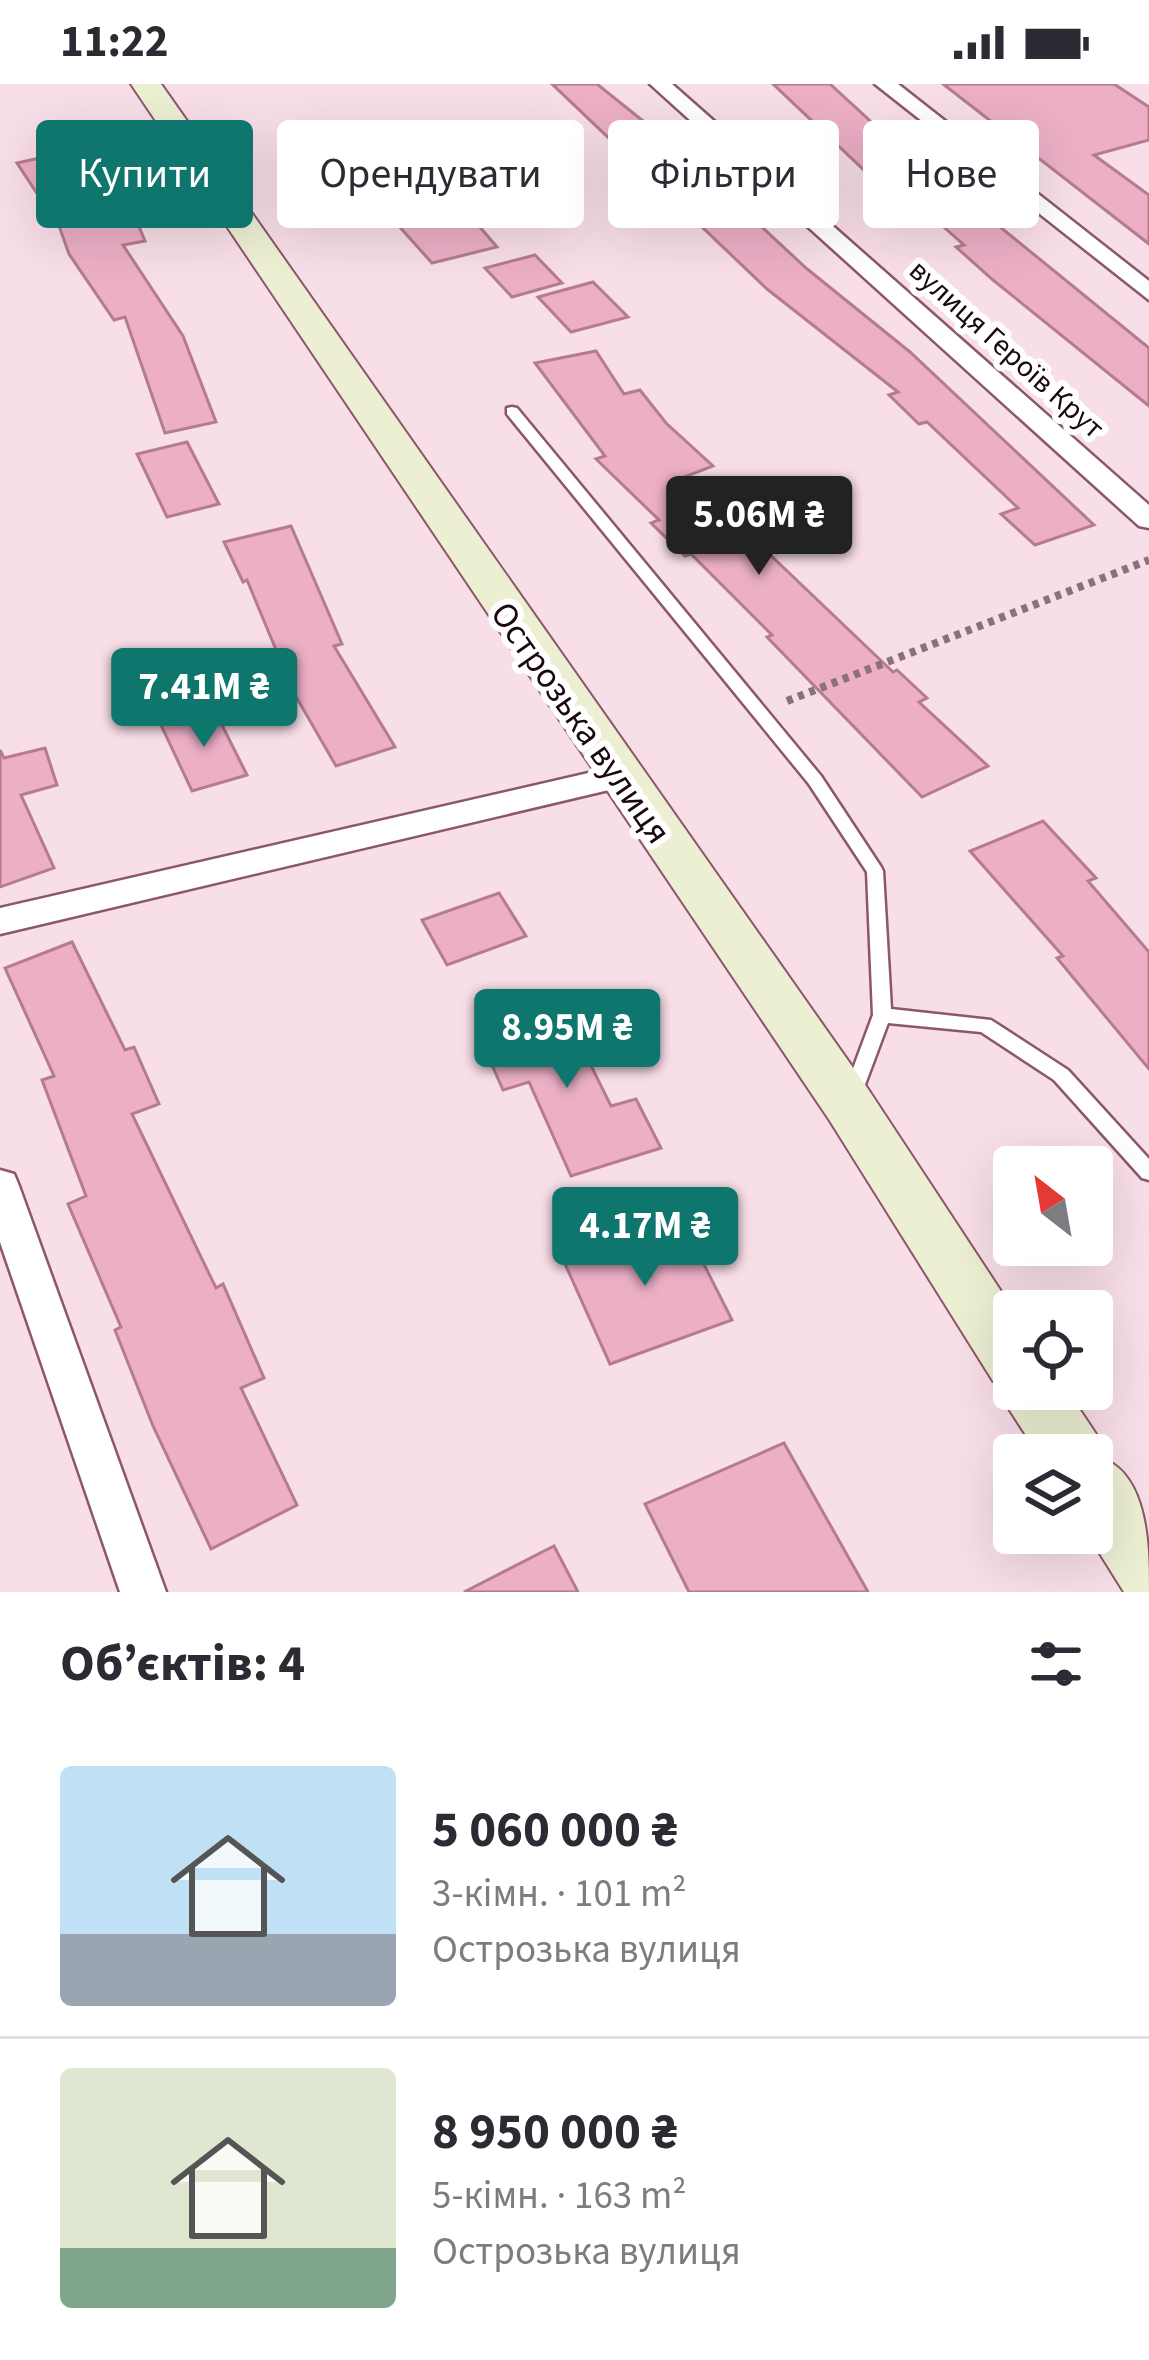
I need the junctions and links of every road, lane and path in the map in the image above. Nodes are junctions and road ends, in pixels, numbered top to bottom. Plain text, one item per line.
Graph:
1 (146, 84) edge
2 (660, 84) edge
3 (885, 84) edge
4 (1149, 293) edge
5 (512, 411) dead end
6 (1149, 520) edge
7 (1149, 560) edge
8 (760, 711) junction
9 (620, 777) junction
10 (0, 921) edge
11 (882, 1016) junction
12 (849, 1105) junction
13 (1149, 1172) edge
14 (0, 1186) edge
15 (993, 1329) edge
16 (1113, 1516) edge
17 (1149, 1572) edge
18 (143, 1592) edge

1 - 9 main road, Острозька вулиця
2 - 6 street, вулиця Героїв Крут
3 - 4 street
5 - 8 lane
7 - 8 path
8 - 11 lane
9 - 10 street
9 - 12 main road, Острозька вулиця
11 - 12 lane
11 - 13 lane
12 - 15 main road, Острозька вулиця
14 - 18 street
16 - 17 main road

